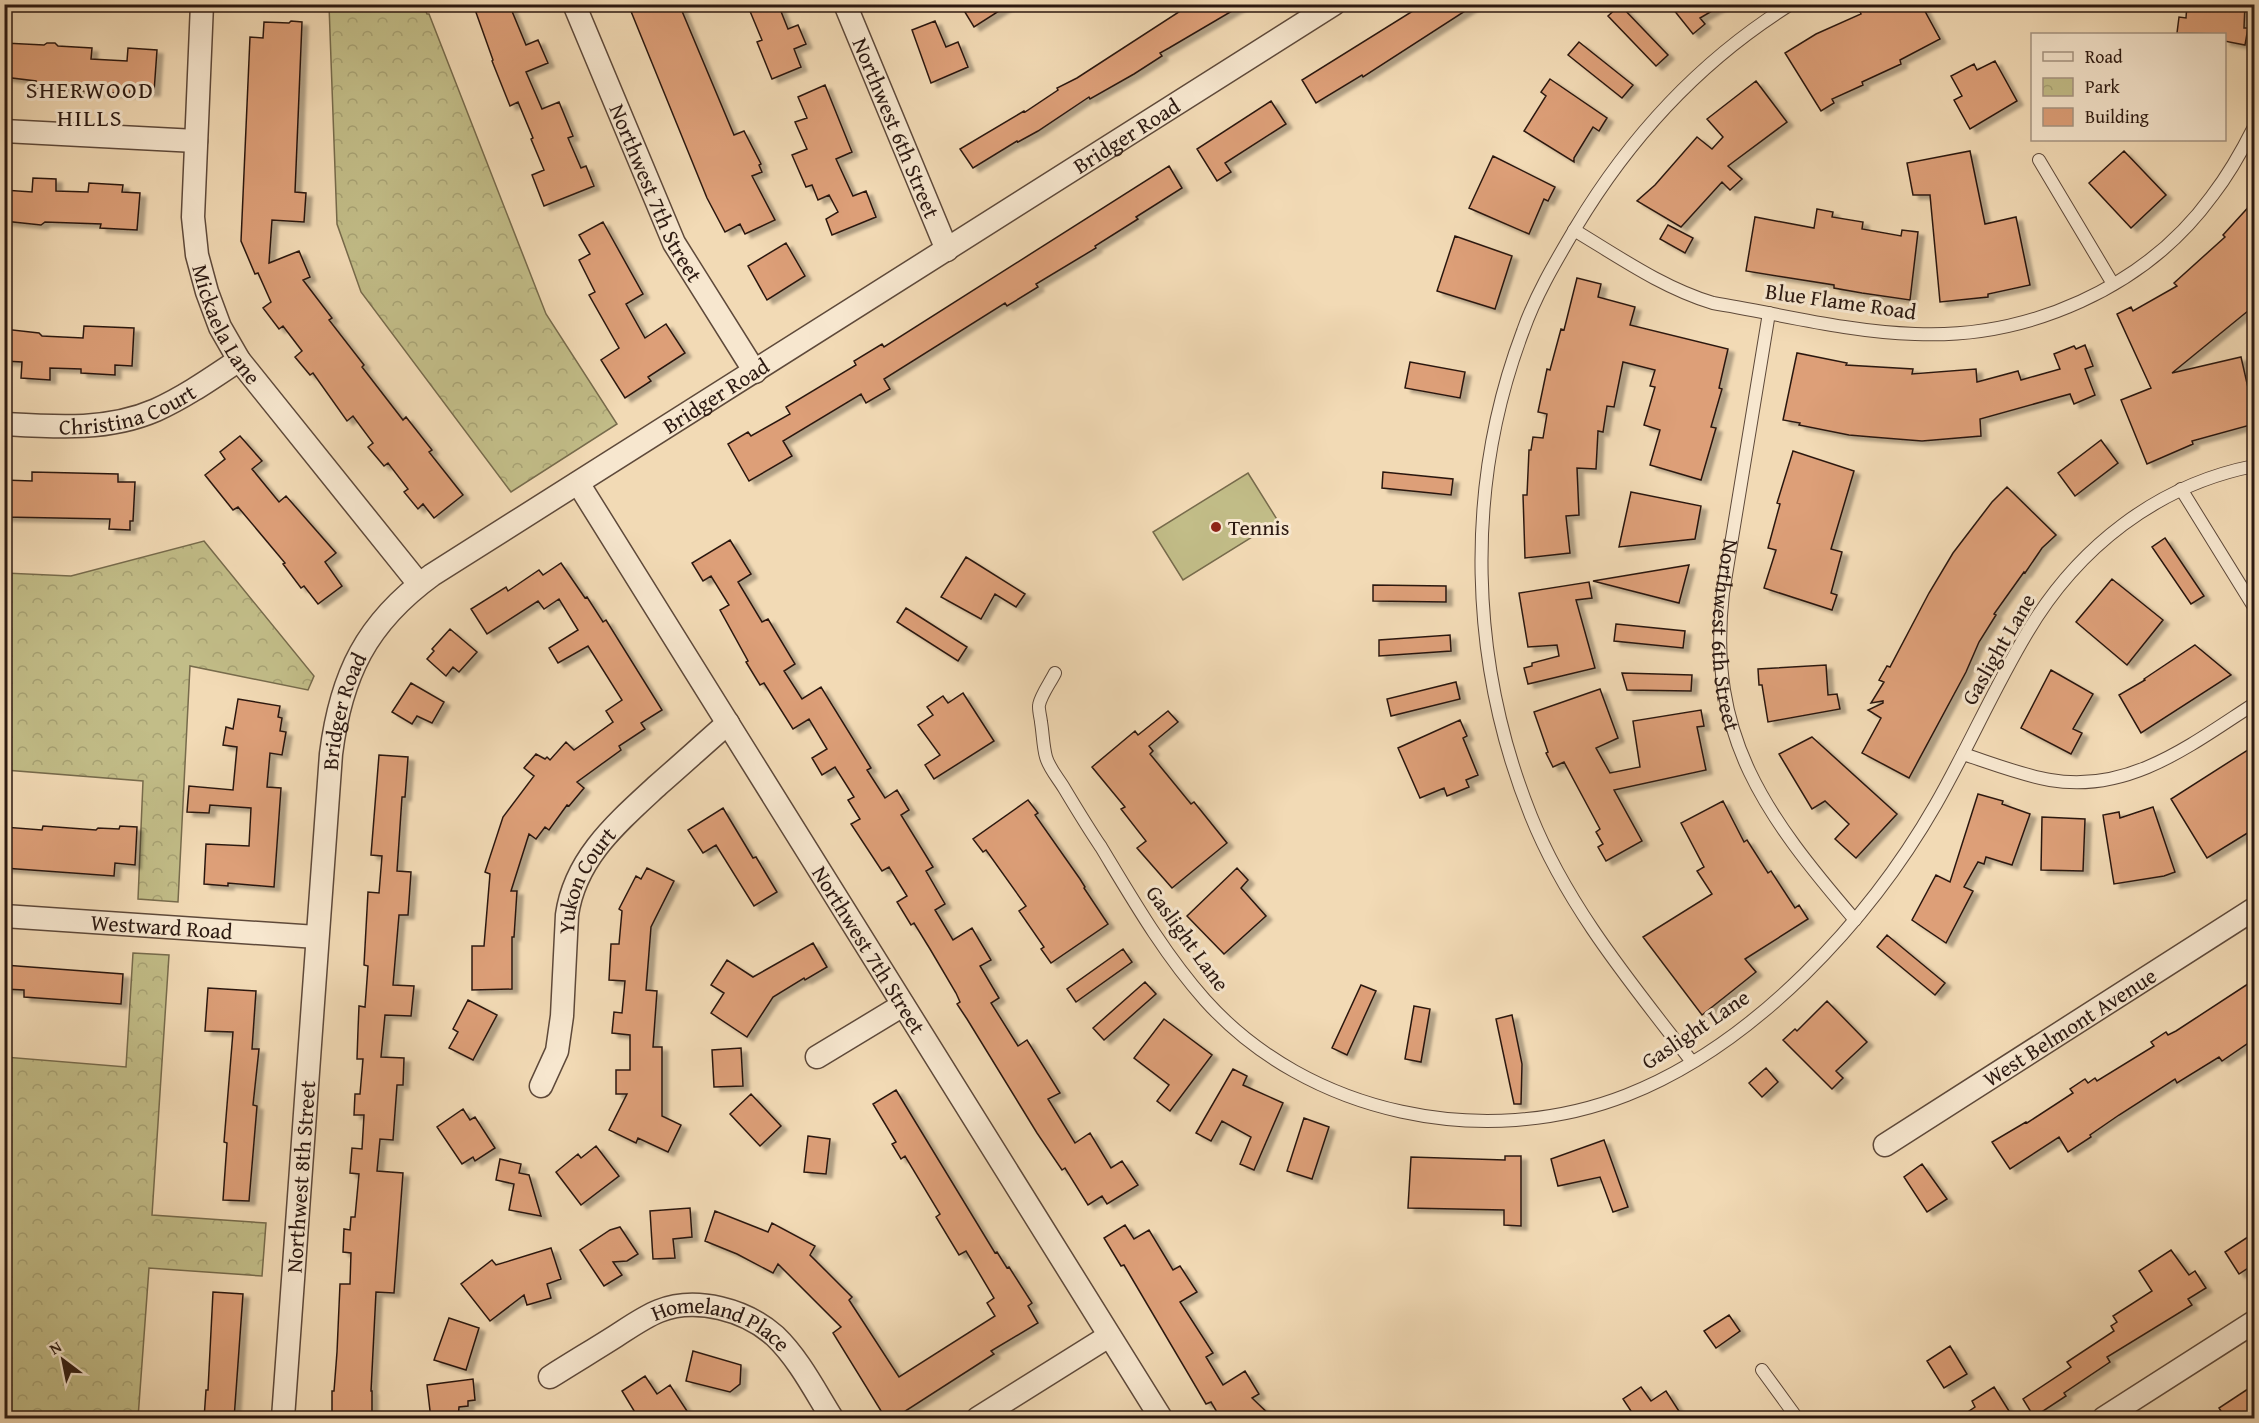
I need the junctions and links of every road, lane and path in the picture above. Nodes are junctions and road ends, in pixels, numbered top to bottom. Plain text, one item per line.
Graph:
1 (202, 4) edge
2 (574, 4) edge
3 (1335, 4) edge
4 (1791, 4) edge
5 (850, 7) edge
6 (2254, 126) edge
7 (4, 131) edge
8 (196, 141) junction
9 (2039, 160) dead end
10 (1574, 230) junction
11 (947, 250) junction
12 (2113, 284) junction
13 (1769, 313) junction
14 (239, 360) junction
15 (755, 372) junction
16 (4, 424) edge
17 (2254, 466) edge
18 (578, 483) junction
19 (2181, 489) junction
20 (419, 584) junction
21 (2254, 607) edge
22 (1055, 674) dead end
23 (2254, 704) edge
24 (728, 723) junction
25 (1963, 754) junction
26 (2254, 909) edge
27 (4, 916) edge
28 (1855, 921) junction
29 (317, 937) junction
30 (903, 1005) junction
31 (817, 1057) dead end
32 (1692, 1062) junction
33 (541, 1086) dead end
34 (1885, 1145) dead end
35 (2254, 1322) edge
36 (1109, 1336) junction
37 (1762, 1370) dead end
38 (550, 1377) dead end
39 (284, 1419) edge
40 (832, 1419) edge
41 (978, 1419) edge
42 (1161, 1419) edge
43 (1797, 1419) edge
44 (2104, 1419) edge

1 - 8 street, Mickaela Lane
2 - 15 street, Northwest 7th Street
3 - 11 street, Bridger Road
4 - 10 lane
5 - 11 street, Northwest 6th Street
6 - 12 lane, Blue Flame Road
7 - 8 street
8 - 14 street, Mickaela Lane
9 - 12 lane
10 - 13 lane, Blue Flame Road
10 - 32 lane
11 - 15 street, Bridger Road
12 - 13 lane, Blue Flame Road
13 - 28 lane, Northwest 6th Street
14 - 16 street, Christina Court
14 - 20 street, Mickaela Lane
15 - 18 street, Bridger Road
17 - 19 lane, Gaslight Lane
18 - 20 street, Bridger Road
18 - 24 street, Northwest 7th Street
19 - 21 lane
19 - 25 lane, Gaslight Lane
20 - 29 street, Bridger Road
22 - 32 lane, Gaslight Lane
23 - 25 lane
24 - 30 street, Northwest 7th Street
24 - 33 street, Yukon Court
25 - 28 lane, Gaslight Lane
26 - 34 street, West Belmont Avenue
27 - 29 street, Westward Road
28 - 32 lane, Gaslight Lane
29 - 39 street, Northwest 8th Street
30 - 31 street
30 - 36 street, Northwest 7th Street
35 - 44 street
36 - 41 street
36 - 42 street, Northwest 7th Street
37 - 43 lane
38 - 40 street, Homeland Place

